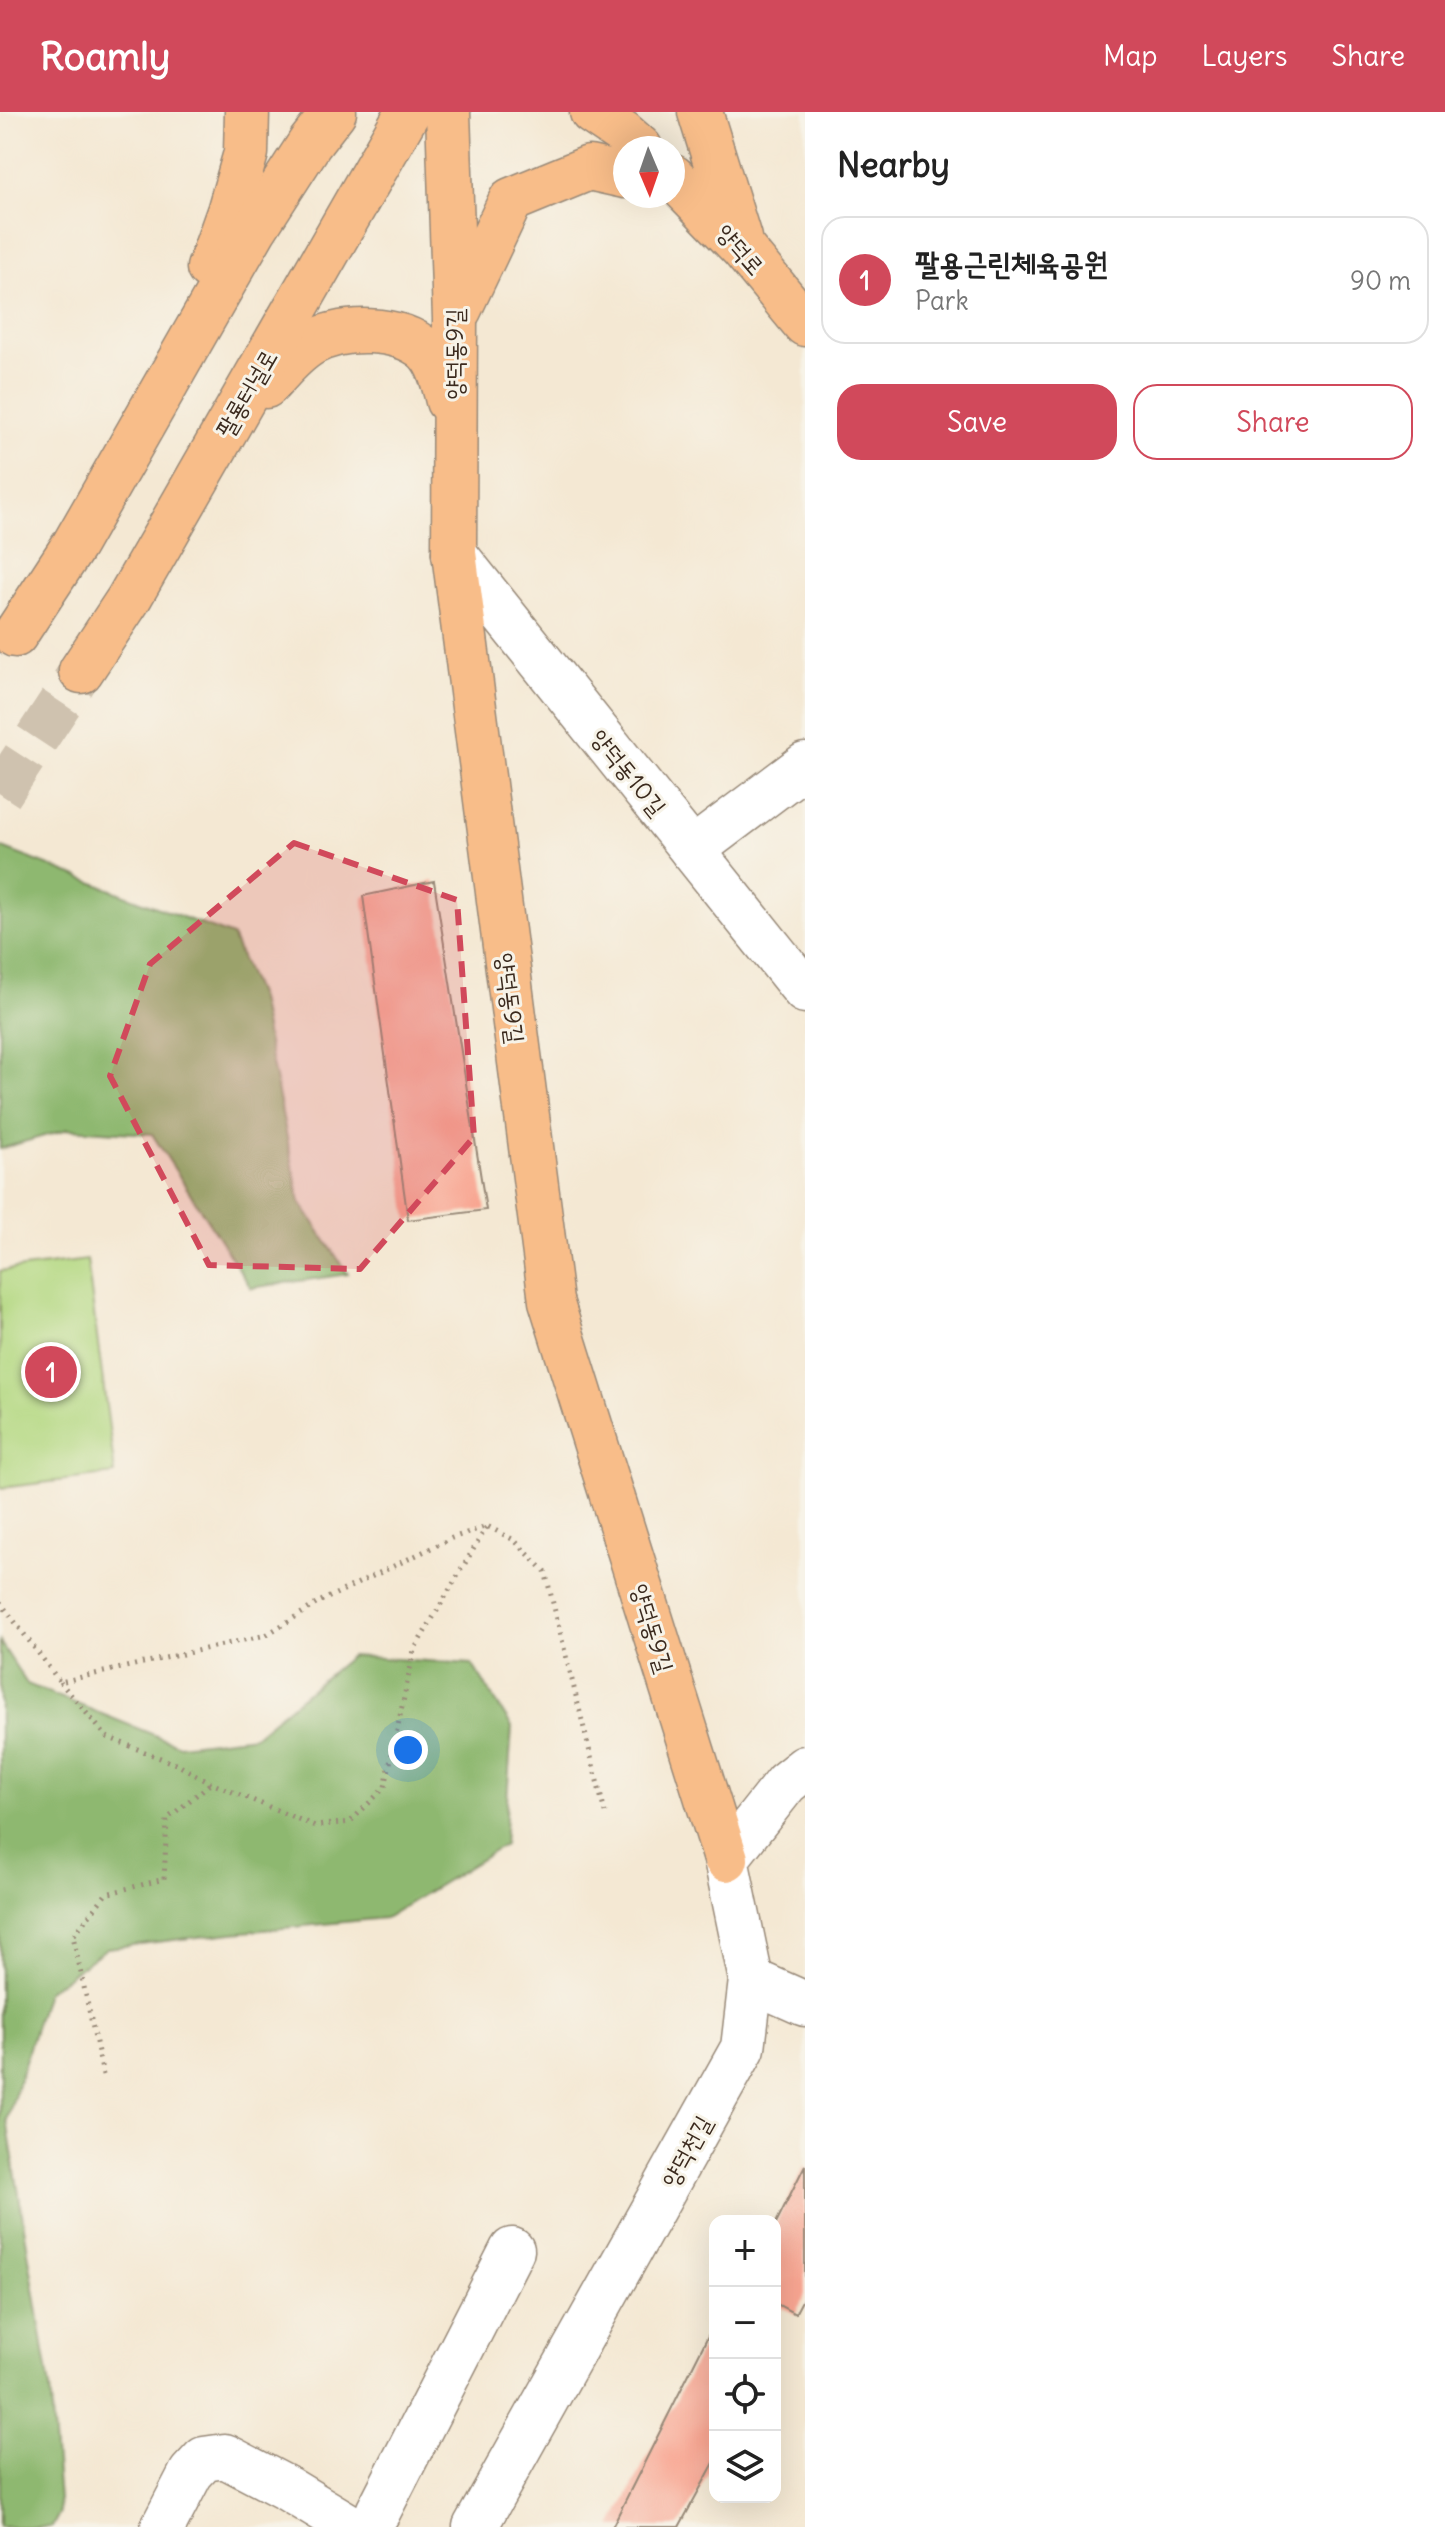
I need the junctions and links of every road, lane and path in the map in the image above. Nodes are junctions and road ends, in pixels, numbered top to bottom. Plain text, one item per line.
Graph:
1 (247, 112) edge
2 (334, 112) edge
3 (408, 112) edge
4 (448, 112) edge
5 (592, 112) edge
6 (700, 112) edge
7 (626, 136) edge
8 (613, 173) edge
9 (685, 191) edge
10 (742, 248) junction
11 (455, 319) junction
12 (805, 324) edge
13 (152, 408) junction
14 (455, 430) junction
15 (208, 460) junction
16 (454, 553) junction
17 (15, 635) dead end
18 (81, 671) tunnel mouth
19 (805, 765) edge
20 (692, 850) junction
21 (805, 991) edge
22 (487, 1526) junction
23 (0, 1602) edge
24 (60, 1682) junction
25 (805, 1768) edge
26 (211, 1783) junction
27 (605, 1813) dead end
28 (726, 1859) junction
29 (751, 1980) junction
30 (805, 2004) edge
31 (103, 2075) dead end
32 (512, 2250) dead end
33 (379, 2523) edge
34 (163, 2527) edge
35 (475, 2527) edge

1 - 13 main road
2 - 13 main road
3 - 15 main road, 팔룡터널로
4 - 11 main road, 양덕동9길
5 - 7 main road
6 - 10 main road
8 - 11 main road
9 - 10 main road, 양덕로
10 - 12 main road, 양덕로
11 - 14 main road, 양덕동9길
13 - 17 main road
14 - 15 main road
14 - 16 main road, 양덕동9길
15 - 18 main road, 팔룡터널로
16 - 20 street, 양덕동10길
16 - 28 main road, 양덕동9길
19 - 20 street
20 - 21 street, 양덕동10길
22 - 24 path
22 - 26 path
22 - 27 path
23 - 24 path
24 - 26 path
25 - 28 street
26 - 31 path
28 - 29 street, 양덕천길
29 - 30 street
29 - 35 street, 양덕천길
32 - 33 street
33 - 34 street

